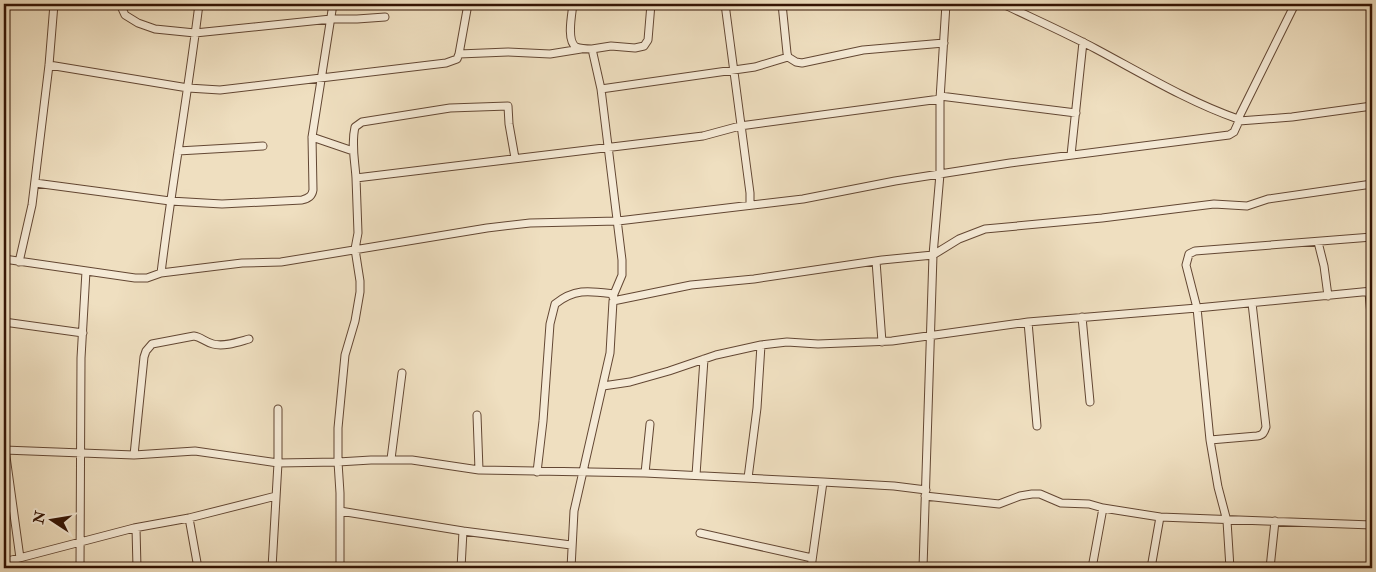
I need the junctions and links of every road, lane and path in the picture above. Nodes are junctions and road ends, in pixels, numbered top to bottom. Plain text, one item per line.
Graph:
1 (54, 4) edge
2 (120, 4) edge
3 (199, 4) edge
4 (333, 4) edge
5 (468, 4) edge
6 (573, 4) edge
7 (651, 4) edge
8 (725, 4) edge
9 (782, 4) edge
10 (946, 4) edge
11 (1003, 4) edge
12 (1295, 4) edge
13 (385, 16) dead end
14 (331, 18) junction
15 (195, 33) junction
16 (1083, 42) junction
17 (944, 43) junction
18 (583, 48) junction
19 (592, 49) junction
20 (459, 54) junction
21 (788, 57) junction
22 (49, 65) junction
23 (733, 70) junction
24 (320, 78) junction
25 (188, 88) junction
26 (602, 89) junction
27 (940, 97) junction
28 (1372, 106) edge
29 (1076, 113) junction
30 (1238, 120) junction
31 (740, 126) junction
32 (312, 137) junction
33 (263, 146) dead end
34 (609, 147) junction
35 (178, 151) junction
36 (353, 151) junction
37 (1071, 155) junction
38 (516, 158) junction
39 (940, 174) junction
40 (356, 178) junction
41 (35, 183) junction
42 (1372, 184) edge
43 (170, 200) junction
44 (750, 205) junction
45 (618, 221) junction
46 (1372, 237) edge
47 (1318, 242) junction
48 (355, 250) junction
49 (933, 255) junction
50 (4, 260) edge
51 (876, 261) junction
52 (19, 262) junction
53 (86, 270) junction
54 (161, 273) junction
55 (1371, 292) edge
56 (1328, 296) junction
57 (613, 298) junction
58 (1252, 303) junction
59 (1197, 308) junction
60 (1082, 317) junction
61 (4, 322) edge
62 (1028, 322) junction
63 (1372, 327) edge
64 (83, 333) junction
65 (931, 335) junction
66 (250, 339) dead end
67 (882, 342) junction
68 (761, 345) junction
69 (704, 359) junction
70 (402, 372) dead end
71 (603, 386) junction
72 (1090, 402) dead end
73 (278, 409) dead end
74 (477, 415) dead end
75 (650, 424) dead end
76 (1037, 426) dead end
77 (1210, 440) junction
78 (4, 442) edge
79 (4, 450) edge
80 (80, 454) junction
81 (134, 455) junction
82 (391, 459) junction
83 (338, 462) junction
84 (278, 463) junction
85 (479, 470) junction
86 (536, 472) junction
87 (582, 473) junction
88 (645, 473) junction
89 (696, 475) junction
90 (748, 478) junction
91 (823, 482) junction
92 (925, 493) junction
93 (276, 496) junction
94 (1103, 508) junction
95 (340, 511) junction
96 (1160, 517) junction
97 (189, 518) junction
98 (1227, 521) junction
99 (1274, 521) junction
100 (1372, 525) edge
101 (136, 528) junction
102 (463, 531) junction
103 (700, 533) dead end
104 (80, 542) junction
105 (572, 545) junction
106 (20, 558) junction
107 (812, 558) junction
108 (4, 562) edge
109 (80, 568) edge
110 (137, 568) edge
111 (198, 568) edge
112 (272, 568) edge
113 (340, 568) edge
114 (461, 568) edge
115 (572, 568) edge
116 (811, 568) edge
117 (922, 568) edge
118 (1092, 568) edge
119 (1151, 568) edge
120 (1230, 568) edge
121 (1270, 568) edge

1 - 22 street
2 - 15 street
3 - 15 street
4 - 14 street
5 - 20 street
6 - 18 street
7 - 19 street
8 - 23 street
9 - 21 street
10 - 17 street
11 - 16 street
12 - 30 street
13 - 14 street
14 - 15 street
14 - 24 street
15 - 25 street
16 - 29 street
16 - 30 street
17 - 21 street
17 - 27 street
18 - 19 street
18 - 20 street
19 - 26 street
20 - 24 street
21 - 23 street
22 - 25 street
22 - 41 street
23 - 26 street
23 - 31 street
24 - 25 street
24 - 32 street
25 - 35 street
26 - 34 street
27 - 29 street
27 - 31 street
27 - 39 street
28 - 30 street
29 - 37 street
30 - 37 street
31 - 34 street
31 - 44 street
32 - 36 street
32 - 43 street
33 - 35 street
34 - 38 street
34 - 45 street
35 - 43 street
36 - 38 street
36 - 40 street
37 - 39 street
38 - 40 street
39 - 44 street
39 - 49 street
40 - 48 street
41 - 43 street
41 - 52 street
42 - 49 street
43 - 54 street
44 - 45 street
45 - 48 street
45 - 57 street
46 - 47 street
47 - 56 street
47 - 59 street
48 - 54 street
48 - 83 street
49 - 51 street
49 - 65 street
50 - 52 street
51 - 57 street
51 - 67 street
52 - 53 street
53 - 54 street
53 - 64 street
55 - 56 street
55 - 63 street
56 - 58 street
57 - 71 street
57 - 86 street
58 - 59 street
58 - 77 street
59 - 60 street
59 - 77 street
60 - 62 street
60 - 72 street
61 - 64 street
62 - 65 street
62 - 76 street
64 - 80 street
65 - 67 street
65 - 92 street
66 - 81 street
67 - 68 street
68 - 69 street
68 - 90 street
69 - 71 street
69 - 89 street
70 - 82 street
71 - 87 street
73 - 84 street
74 - 85 street
75 - 88 street
77 - 98 street
78 - 79 street
79 - 80 street
79 - 106 street
80 - 81 street
80 - 104 street
81 - 84 street
82 - 83 street
82 - 85 street
83 - 84 street
83 - 95 street
84 - 93 street
85 - 86 street
86 - 87 street
87 - 88 street
87 - 105 street
88 - 89 street
89 - 90 street
90 - 91 street
91 - 92 street
91 - 107 street
92 - 94 street
92 - 117 street
93 - 97 street
93 - 112 street
94 - 96 street
94 - 118 street
95 - 102 street
95 - 113 street
96 - 98 street
96 - 119 street
97 - 101 street
97 - 111 street
98 - 99 street
98 - 120 street
99 - 100 street
99 - 121 street
101 - 104 street
101 - 110 street
102 - 105 street
102 - 114 street
103 - 107 street
104 - 106 street
104 - 109 street
105 - 115 street
106 - 108 street
107 - 116 street

